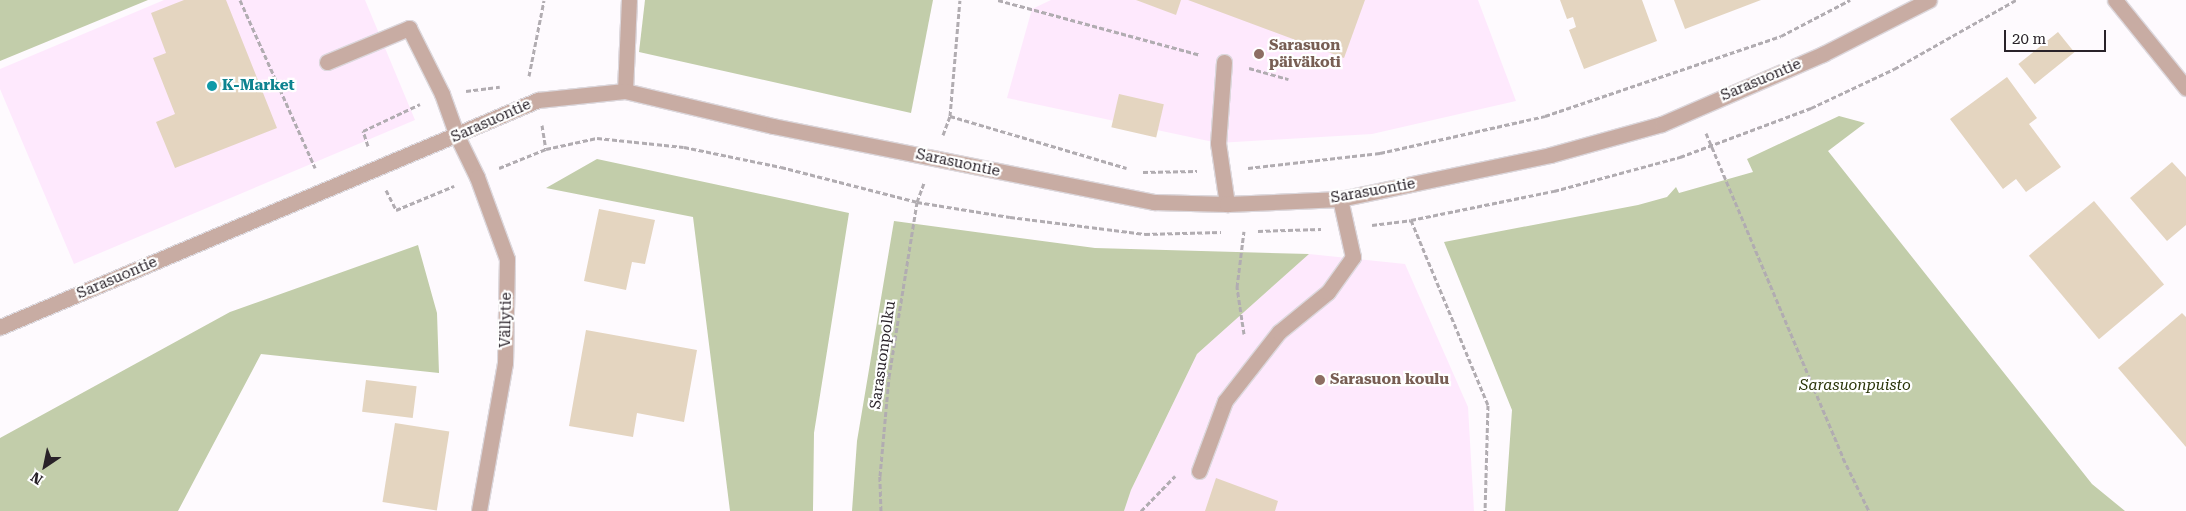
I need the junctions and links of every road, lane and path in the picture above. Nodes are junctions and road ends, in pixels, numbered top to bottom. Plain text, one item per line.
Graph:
1 (240, 0) edge
2 (629, 0) edge
3 (960, 0) edge
4 (998, 0) edge
5 (1850, 0) edge
6 (1929, 0) edge
7 (2115, 0) edge
8 (327, 62) dead end
9 (1224, 62) junction
10 (1288, 78) dead end
11 (2186, 88) edge
12 (625, 92) junction
13 (1694, 108) junction
14 (950, 116) junction
15 (458, 136) junction
16 (934, 156) junction
17 (1130, 169) dead end
18 (316, 171) dead end
19 (1221, 171) junction
20 (1139, 172) dead end
21 (477, 177) junction
22 (1340, 199) junction
23 (917, 202) junction
24 (1227, 204) junction
25 (1411, 220) dead end
26 (1244, 231) dead end
27 (0, 327) edge
28 (1249, 370) junction
29 (1199, 471) dead end
30 (478, 511) edge
31 (881, 511) edge
32 (1485, 511) edge
33 (1869, 511) edge

1 - 18 path
2 - 12 street
3 - 14 path, Sarasuonpolku
4 - 9 path
5 - 19 path
6 - 13 street, Sarasuontie
7 - 11 street
8 - 15 street, Vällytie
9 - 10 path
9 - 19 street
12 - 15 street, Sarasuontie
12 - 16 street, Sarasuontie
13 - 22 street, Sarasuontie
13 - 33 path
14 - 16 path, Sarasuonpolku
14 - 17 path
15 - 21 street, Vällytie
15 - 27 street, Sarasuontie
16 - 23 path, Sarasuonpolku
16 - 24 street, Sarasuontie
19 - 20 path
19 - 24 street
21 - 23 path
21 - 30 street, Vällytie
22 - 24 street, Sarasuontie
22 - 28 street
23 - 31 path, Sarasuonpolku
25 - 32 path
26 - 28 path
28 - 29 street

